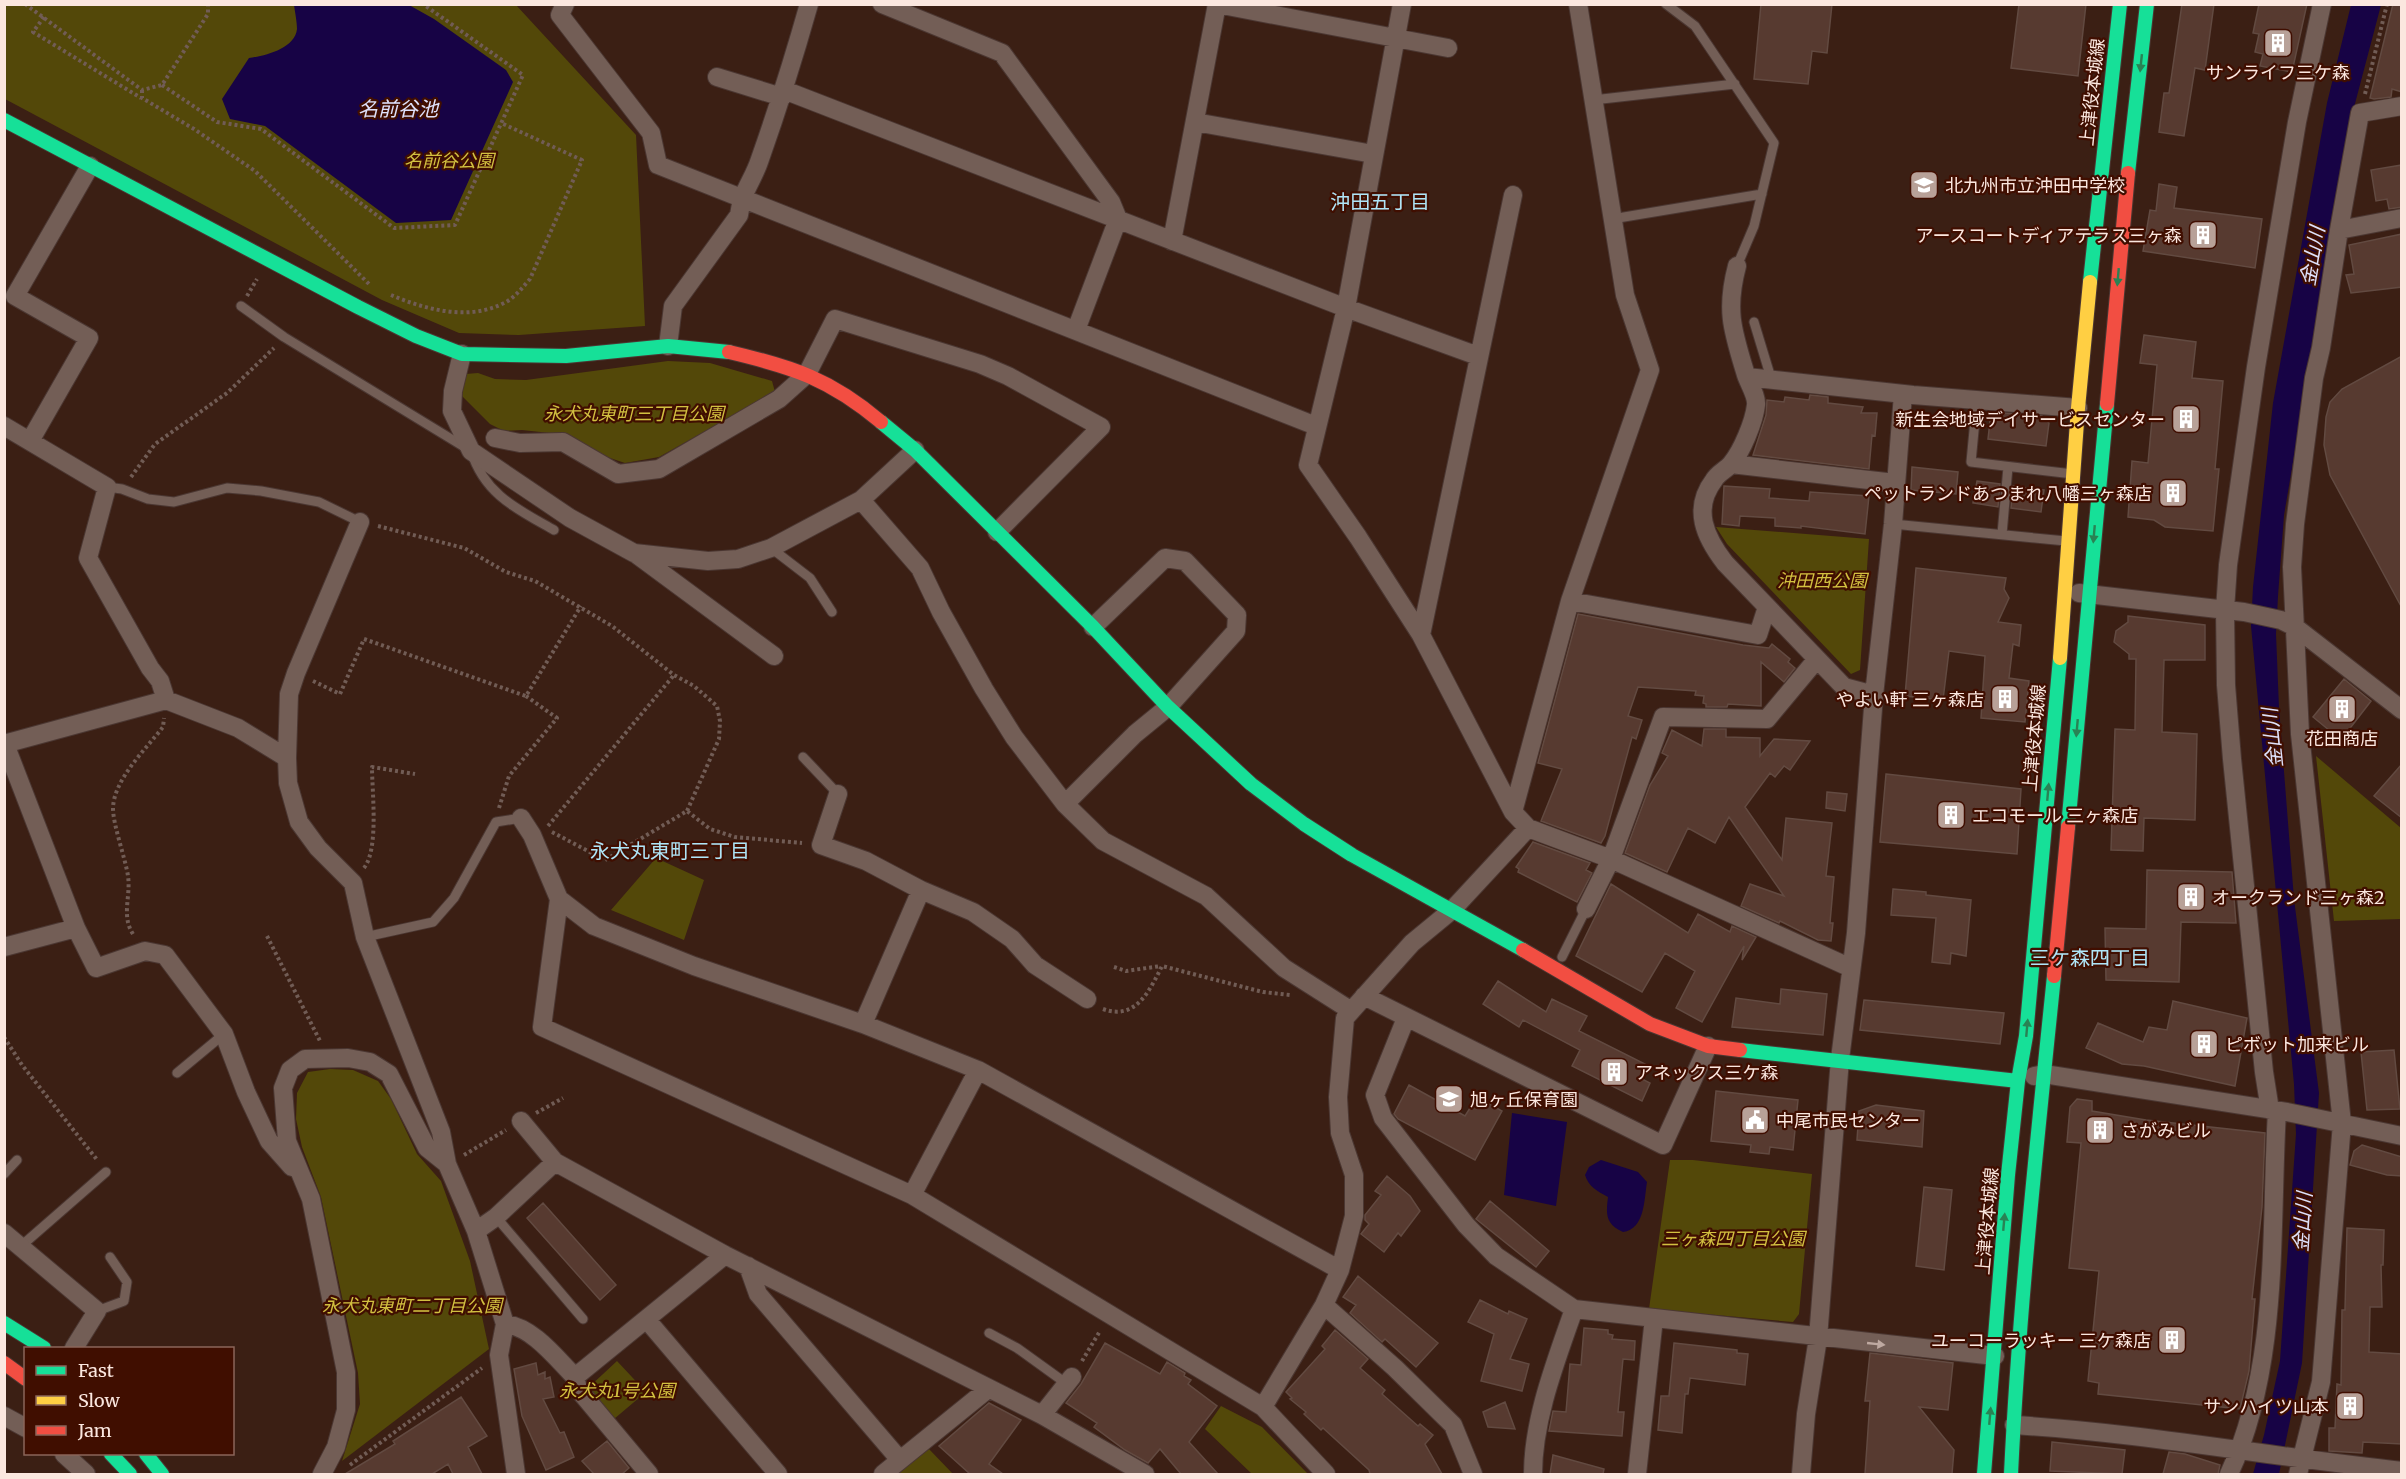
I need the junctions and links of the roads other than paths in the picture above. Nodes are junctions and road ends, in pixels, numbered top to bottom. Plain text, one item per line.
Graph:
1 (565, 4) edge
2 (809, 4) edge
3 (882, 4) edge
4 (1217, 4) edge
5 (1402, 4) edge
6 (1578, 4) edge
7 (1666, 4) edge
8 (2120, 4) edge
9 (2148, 4) edge
10 (2322, 4) edge
11 (1396, 38) junction
12 (1448, 48) dead end
13 (717, 77) dead end
14 (1735, 84) junction
15 (783, 93) junction
16 (1593, 100) junction
17 (2402, 106) edge
18 (4, 120) edge
19 (1195, 122) junction
20 (1373, 154) junction
21 (90, 166) junction
22 (1761, 194) junction
23 (1512, 195) dead end
24 (741, 197) junction
25 (2402, 218) edge
26 (1118, 219) junction
27 (1612, 219) junction
28 (2339, 230) junction
29 (1172, 241) junction
30 (1737, 266) joint
31 (240, 306) dead end
32 (1346, 309) junction
33 (1754, 322) dead end
34 (1076, 330) junction
35 (668, 346) junction
36 (462, 354) junction
37 (1478, 356) junction
38 (807, 375) junction
39 (1747, 377) junction
40 (1771, 378) junction
41 (1903, 394) junction
42 (1977, 399) junction
43 (2078, 408) junction
44 (1316, 426) junction
45 (6, 430) edge
46 (495, 438) dead end
47 (30, 441) junction
48 (915, 450) junction
49 (471, 452) junction
50 (1731, 464) junction
51 (2008, 467) junction
52 (2074, 474) junction
53 (1895, 483) junction
54 (114, 488) junction
55 (861, 500) junction
56 (360, 522) joint
57 (1893, 524) junction
58 (554, 530) dead end
59 (997, 532) junction
60 (2002, 534) junction
61 (2069, 541) junction
62 (771, 548) junction
63 (634, 553) junction
64 (2065, 592) junction
65 (2089, 594) junction
66 (1570, 601) junction
67 (1767, 607) junction
68 (2225, 610) junction
69 (832, 612) dead end
70 (2288, 624) junction
71 (1093, 627) junction
72 (1420, 635) junction
73 (774, 656) dead end
74 (1816, 659) junction
75 (1874, 695) junction
76 (166, 700) junction
77 (2400, 705) edge
78 (1168, 707) junction
79 (5, 744) edge
80 (804, 757) dead end
81 (286, 758) junction
82 (838, 794) joint
83 (1065, 804) junction
84 (1513, 812) junction
85 (522, 819) joint
86 (1528, 828) junction
87 (1611, 859) junction
88 (921, 890) junction
89 (559, 899) junction
90 (1586, 909) joint
91 (1452, 910) junction
92 (76, 928) junction
93 (365, 937) junction
94 (4, 947) edge
95 (1562, 957) dead end
96 (1851, 968) junction
97 (1364, 996) junction
98 (1087, 999) road end
99 (1350, 1010) junction
100 (1406, 1018) junction
101 (863, 1024) junction
102 (224, 1034) junction
103 (1708, 1046) junction
104 (1840, 1059) junction
105 (978, 1070) junction
106 (177, 1073) dead end
107 (2044, 1074) junction
108 (2018, 1081) junction
109 (2278, 1111) junction
110 (521, 1121) dead end
111 (2336, 1122) junction
112 (2402, 1136) edge
113 (17, 1160) dead end
114 (555, 1162) junction
115 (447, 1164) junction
116 (106, 1172) road end
117 (4, 1174) edge
118 (303, 1180) junction
119 (912, 1195) junction
120 (496, 1217) junction
121 (476, 1231) junction
122 (4, 1233) edge
123 (20, 1247) junction
124 (725, 1256) junction
125 (110, 1257) dead end
126 (748, 1266) junction
127 (1340, 1270) junction
128 (1324, 1305) junction
129 (1574, 1309) junction
130 (97, 1311) junction
131 (1654, 1318) junction
132 (583, 1319) dead end
133 (647, 1320) junction
134 (4, 1323) edge
135 (506, 1324) junction
136 (989, 1333) dead end
137 (1818, 1338) junction
138 (42, 1347) edge
139 (75, 1347) edge
140 (1995, 1356) junction
141 (4, 1363) edge
142 (575, 1377) junction
143 (24, 1378) edge
144 (1070, 1380) joint
145 (988, 1389) junction
146 (1263, 1407) junction
147 (1042, 1415) junction
148 (4, 1416) edge
149 (2014, 1425) junction
150 (24, 1427) edge
151 (2241, 1449) junction
152 (65, 1455) edge
153 (112, 1455) edge
154 (147, 1455) edge
155 (900, 1460) junction
156 (2300, 1467) edge
157 (2402, 1471) edge
158 (84, 1474) edge
159 (130, 1474) edge
160 (162, 1474) edge
161 (322, 1474) edge
162 (516, 1474) edge
163 (649, 1474) edge
164 (777, 1474) edge
165 (883, 1474) edge
166 (1145, 1474) edge
167 (1326, 1474) edge
168 (1473, 1474) edge
169 (1533, 1474) edge
170 (1637, 1474) edge
171 (1801, 1474) edge
172 (1984, 1474) edge
173 (2011, 1474) edge
174 (2229, 1474) edge

1 - 24 street
2 - 15 street
3 - 26 street
4 - 11 street
4 - 19 street
5 - 11 street
6 - 16 street
7 - 14 lane
8 - 43 street, 上津役本城線
9 -> 65 street
10 - 68 street
11 - 12 street
11 - 20 street
13 - 15 street
14 - 16 lane
14 - 22 lane
15 - 24 street
15 - 26 street
16 - 27 street
17 - 28 street
18 - 21 street
19 - 20 street
19 - 29 street
20 - 32 street
21 - 36 street
21 - 47 street
22 - 27 lane
22 - 30 lane
23 - 37 street
24 - 34 street
24 - 35 street
25 - 28 street
26 - 29 street
26 - 34 street
27 - 66 street
28 - 70 street
29 - 32 street
30 - 39 street
31 - 49 lane
32 - 37 street
32 - 44 street
33 - 40 lane
34 - 44 street
35 - 36 street
35 - 38 street
36 - 49 street
37 - 72 street
38 - 46 street
38 - 48 street
38 - 59 street
39 - 40 street
39 - 50 street
40 - 41 street
41 - 42 street
41 - 53 street
42 - 43 street
42 - 51 lane
43 - 52 street, 上津役本城線
44 - 72 street
45 - 47 street
47 - 54 street
48 - 55 street
48 - 59 street
49 - 58 lane
49 - 63 street
50 - 53 street
50 - 67 street
51 - 52 lane
51 - 60 lane
52 - 61 street, 上津役本城線
53 - 57 street
54 - 56 lane
54 - 76 street
55 - 62 street
55 - 83 street
56 - 81 street
57 - 60 lane
57 - 75 street
59 - 71 street
60 - 61 lane
61 - 64 street, 上津役本城線
62 - 63 street
62 - 69 lane
63 - 73 street
64 - 65 street
108 -> 64 street, 上津役本城線
65 - 68 street
65 -> 107 street
66 - 67 street
66 - 84 street
67 - 74 street
68 - 70 street
68 - 109 street
70 - 77 street
70 - 111 street
71 - 78 street
71 - 78 street
72 - 84 street
74 - 75 street
74 - 87 street
75 - 96 street
76 - 79 street
76 - 81 street
78 - 83 street
78 - 91 street
79 - 92 street
80 - 82 lane
81 - 93 street
82 - 88 street
83 - 99 street
84 - 86 street
85 - 89 street
85 - 93 lane
86 - 87 street
86 - 91 street
87 - 90 street
87 - 96 street
88 - 98 street
88 - 101 street
89 - 101 street
89 - 119 street
90 - 95 lane
91 - 97 street
91 - 103 street
92 - 94 street
92 - 102 street
93 - 115 street
96 - 104 street
97 - 99 street
97 - 100 street
99 - 127 street
100 - 103 street
100 - 129 street
101 - 105 street
102 - 106 lane
102 - 118 street
103 - 104 street
104 - 108 street
104 - 137 street
105 - 119 street
105 - 127 street
107 - 108 street
107 - 109 street
107 - 149 street
140 -> 108 street, 上津役本城線
109 - 111 street
109 - 151 street
110 - 114 street
111 - 112 street
111 - 156 street
113 - 117 lane
114 - 120 street
114 - 124 street
115 - 118 street
115 - 121 street
116 - 123 lane
118 - 161 street
119 - 146 street
120 - 121 street
120 - 132 lane
121 - 135 street
122 - 123 street
123 - 130 street
124 - 126 street
124 - 133 street
125 - 130 lane
126 - 145 street
126 - 155 street
127 - 128 street
128 - 146 street
128 - 168 street
129 - 131 street
129 - 169 street
130 - 139 street
131 - 137 street
131 - 170 street
133 - 142 street
133 - 164 street
134 - 138 street
135 - 142 street
135 - 162 street
136 - 144 lane
137 -> 140 street
137 - 171 street
172 -> 140 street, 上津役本城線
141 - 143 street
142 - 163 street
144 - 147 street
145 - 147 street
145 - 155 street
146 - 167 street
147 - 166 street
148 - 150 street
149 - 151 street
149 - 173 street
151 - 156 street
151 - 174 street
152 - 158 street
153 - 159 street
154 - 160 street
155 - 165 street
156 - 157 street

